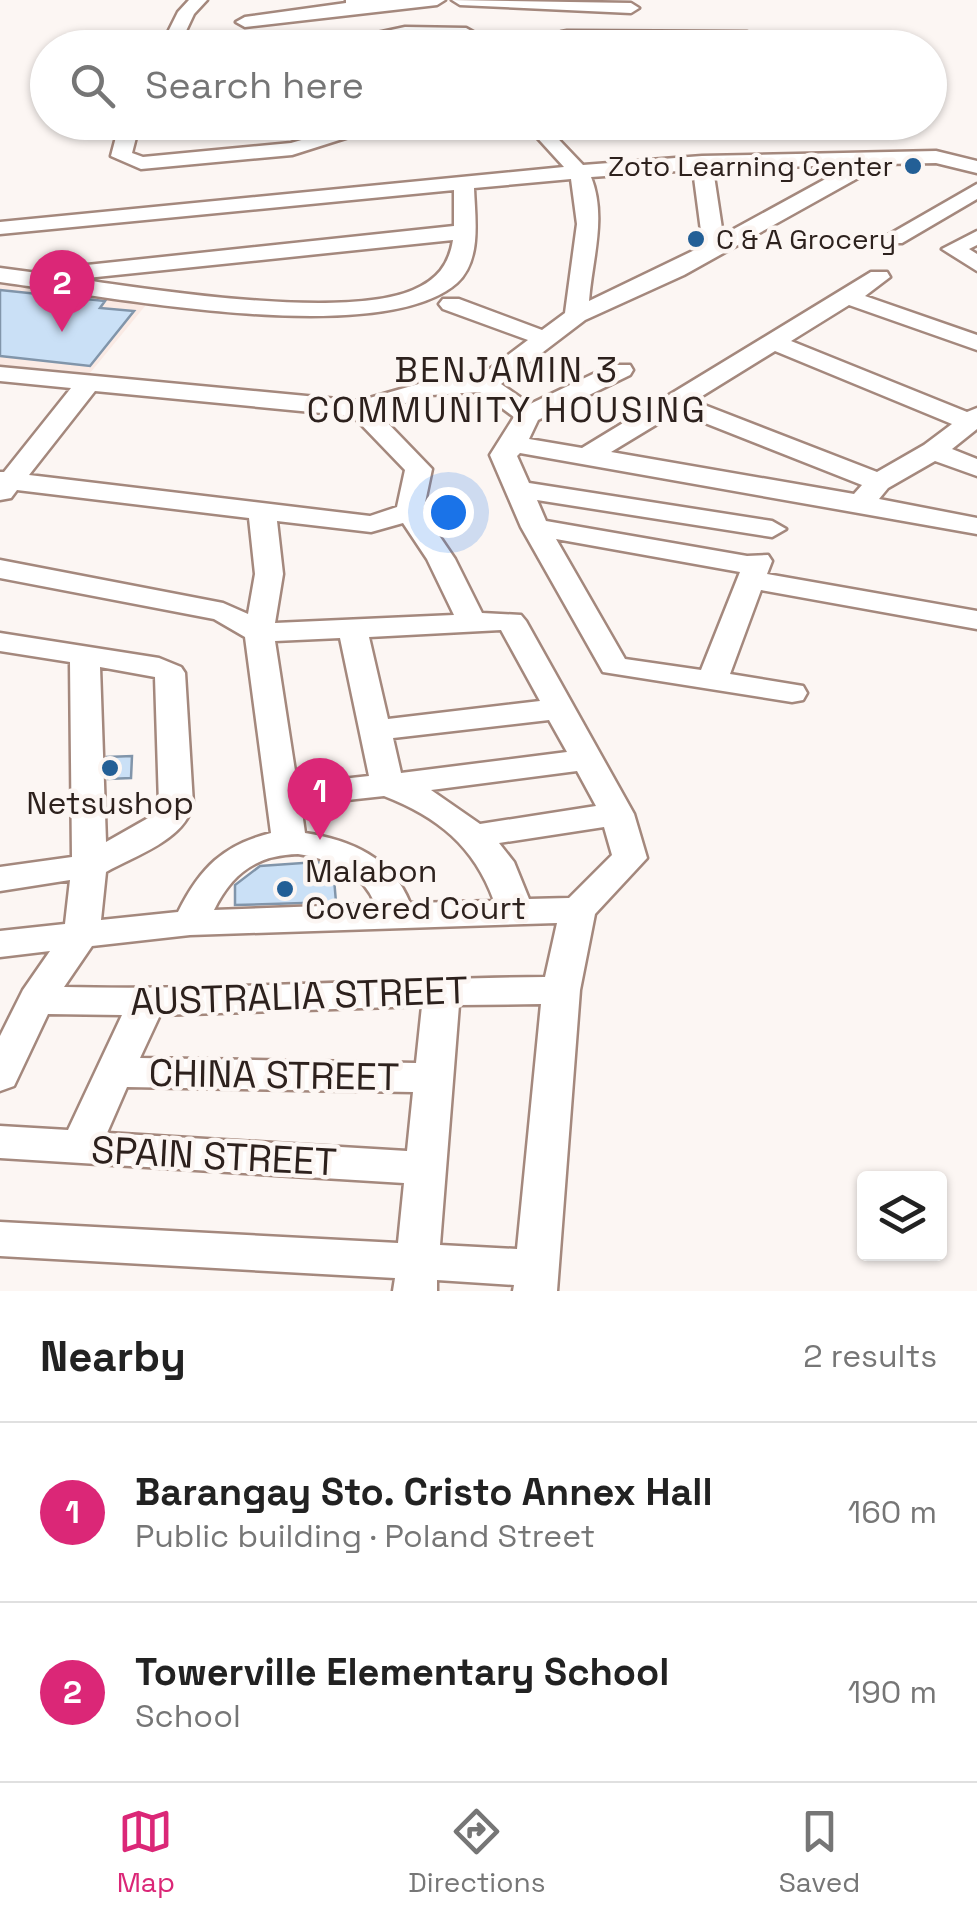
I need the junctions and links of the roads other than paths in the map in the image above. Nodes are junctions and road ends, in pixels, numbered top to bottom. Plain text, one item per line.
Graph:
1 (199, 0) edge
2 (346, 0) edge
3 (437, 0) edge
4 (460, 0) edge
5 (487, 1) edge
6 (372, 4) junction
7 (580, 6) junction
8 (631, 8) dead end
9 (245, 22) dead end
10 (178, 30) edge
11 (468, 30) edge
12 (569, 30) edge
13 (125, 140) edge
14 (324, 140) edge
15 (549, 140) edge
16 (880, 157) junction
17 (702, 162) junction
18 (977, 167) edge
19 (578, 170) junction
20 (464, 180) junction
21 (977, 190) edge
22 (0, 228) edge
23 (463, 232) junction
24 (977, 237) edge
25 (894, 238) dead end
26 (714, 247) junction
27 (977, 264) edge
28 (0, 275) edge
29 (879, 277) dead end
30 (28, 278) junction
31 (848, 297) junction
32 (451, 304) dead end
33 (578, 315) junction
34 (542, 338) junction
35 (775, 343) junction
36 (977, 343) edge
37 (622, 370) dead end
38 (0, 374) edge
39 (485, 384) junction
40 (87, 385) junction
41 (672, 401) junction
42 (360, 409) junction
43 (528, 415) junction
44 (973, 419) edge
45 (514, 444) junction
46 (933, 451) junction
47 (587, 456) junction
48 (977, 468) edge
49 (879, 482) junction
50 (4, 485) edge
51 (518, 488) junction
52 (790, 490) junction
53 (860, 504) junction
54 (262, 512) junction
55 (409, 512) junction
56 (977, 526) edge
57 (535, 527) junction
58 (772, 529) junction
59 (0, 569) edge
60 (753, 573) junction
61 (977, 620) edge
62 (472, 622) junction
63 (353, 630) junction
64 (259, 633) junction
65 (4, 652) edge
66 (86, 654) junction
67 (712, 680) junction
68 (792, 693) dead end
69 (558, 710) junction
70 (375, 730) junction
71 (584, 760) junction
72 (387, 785) junction
73 (284, 796) junction
74 (617, 814) junction
75 (472, 836) junction
76 (289, 839) junction
77 (88, 866) junction
78 (0, 878) edge
79 (578, 910) junction
80 (396, 913) junction
81 (516, 913) junction
82 (190, 923) junction
83 (82, 933) junction
84 (0, 944) edge
85 (442, 990) junction
86 (561, 990) junction
87 (36, 1000) junction
88 (146, 1004) junction
89 (115, 1072) junction
90 (0, 1076) edge
91 (433, 1078) junction
92 (0, 1142) edge
93 (79, 1149) junction
94 (429, 1168) junction
95 (0, 1239) edge
96 (417, 1277) edge
97 (535, 1279) edge

1 - 10 street
2 - 6 street
3 - 6 street
4 - 5 street
5 - 7 street
5 - 11 street
6 - 9 street
7 - 8 street
7 - 12 street
13 - 14 street
15 - 19 street
16 - 17 street
16 - 18 street
16 - 26 street
17 - 19 street
17 - 26 street
19 - 20 street
19 - 33 street
20 - 22 street
20 - 23 street
21 - 25 street
23 - 30 street
23 - 30 street
24 - 27 street
26 - 33 street
28 - 30 street
29 - 31 street
31 - 35 street
31 - 36 street
32 - 34 street
33 - 34 street
34 - 39 street
35 - 41 street
35 - 44 street
37 - 43 street
38 - 40 street
39 - 42 street
39 - 43 street
40 - 42 street
40 - 50 street
41 - 47 street
41 - 49 street
42 - 55 street
43 - 45 street
44 - 46 street
45 - 47 street
45 - 51 street
46 - 48 street
46 - 49 street
47 - 52 street
49 - 53 street
50 - 54 street
51 - 57 street
51 - 58 street
52 - 53 street
52 - 58 street
53 - 56 street
54 - 55 street
54 - 64 street
55 - 62 street
57 - 60 street
57 - 67 street
58 - 60 street
59 - 64 street
60 - 61 street
60 - 67 street
62 - 63 street
62 - 69 street
63 - 64 street
63 - 70 street
64 - 73 street
65 - 66 street
66 - 77 street
66 - 77 street
67 - 68 street
69 - 70 street
69 - 71 street
70 - 72 street
71 - 72 street
71 - 74 street
72 - 73 street
72 - 75 street
73 - 76 street
74 - 75 street
74 - 79 street
75 - 81 street
76 - 80 street
76 - 82 street
77 - 78 street
77 - 83 street
79 - 81 street
79 - 86 street
80 - 81 street
80 - 82 street
82 - 83 street
83 - 84 street
83 - 87 street
85 - 86 street, AUSTRALIA STREET
85 - 88 street, AUSTRALIA STREET
85 - 91 street
86 - 97 street
87 - 88 street, AUSTRALIA STREET
87 - 90 street
88 - 89 street
89 - 91 street, CHINA STREET
89 - 93 street
91 - 94 street
92 - 93 street, SPAIN STREET
93 - 94 street, SPAIN STREET
94 - 96 street
95 - 96 street
96 - 97 street

